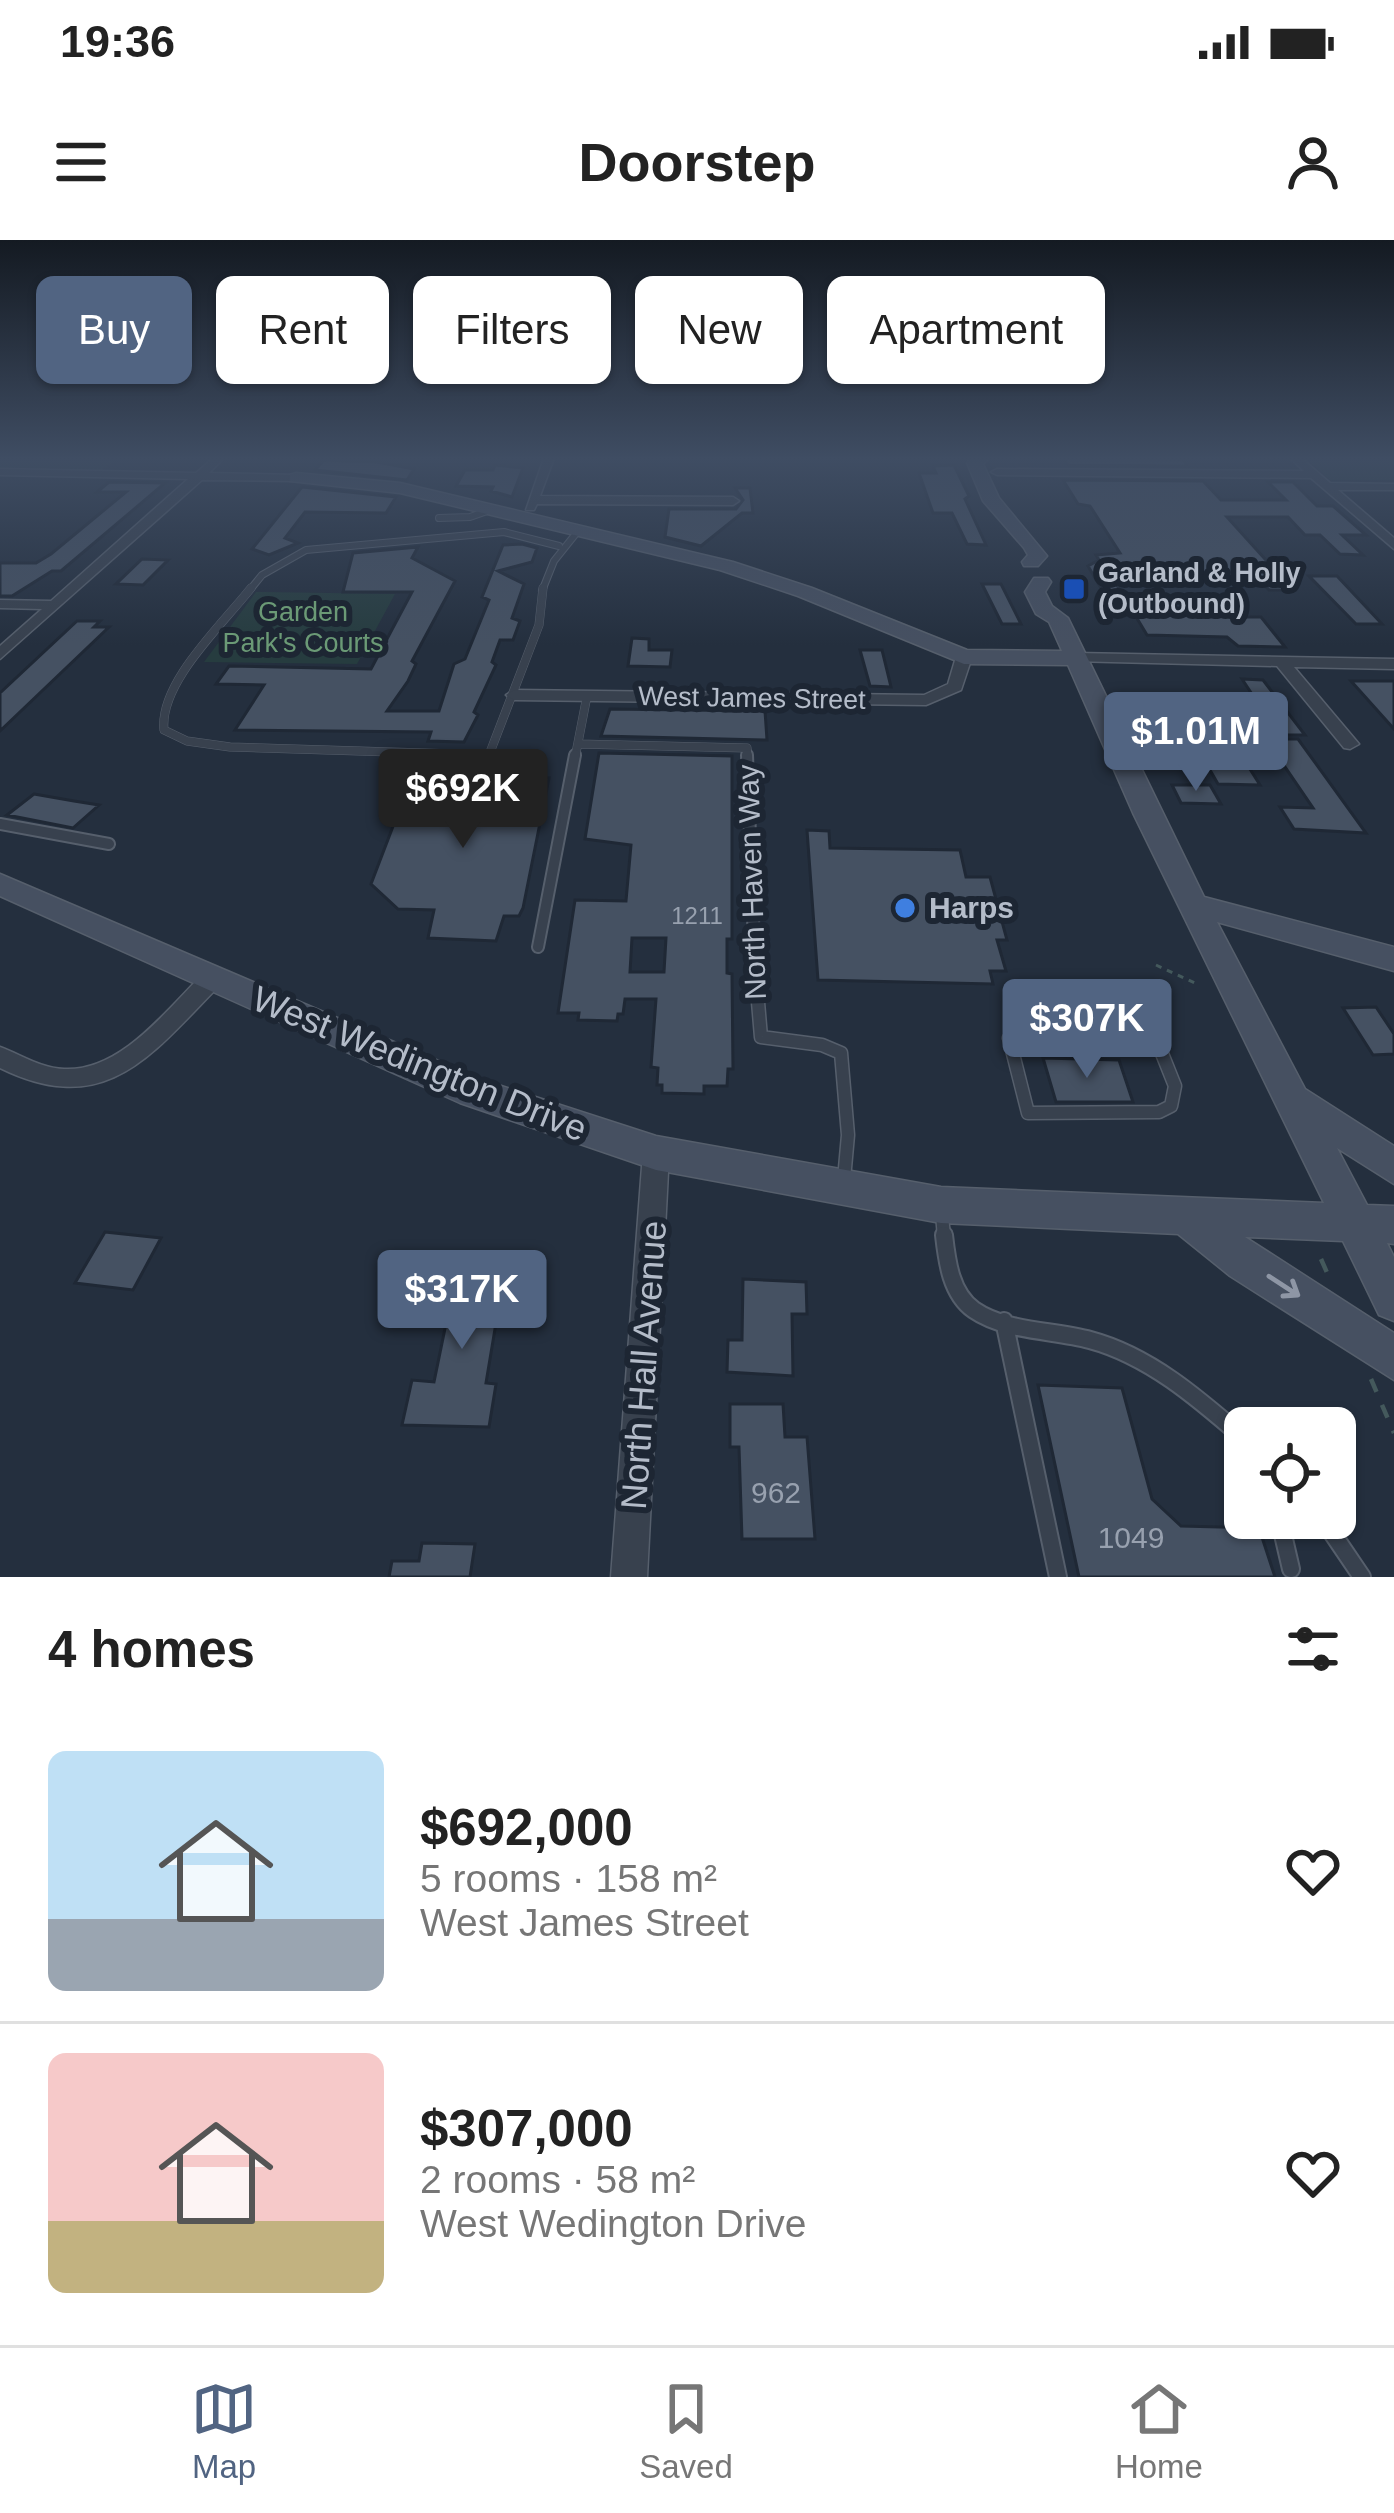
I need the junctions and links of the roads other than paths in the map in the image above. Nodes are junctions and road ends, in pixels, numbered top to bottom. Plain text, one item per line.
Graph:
1 (149, 520) edge
2 (554, 520) edge
3 (1011, 520) edge
4 (1366, 520) edge
5 (578, 531) junction
6 (560, 545) junction
7 (1394, 545) edge
8 (0, 604) edge
9 (55, 605) junction
10 (0, 654) edge
11 (964, 657) junction
12 (1076, 658) junction
13 (1282, 663) junction
14 (1394, 664) edge
15 (514, 694) junction
16 (587, 696) junction
17 (578, 744) junction
18 (1350, 744) dead end
19 (0, 824) edge
20 (109, 844) dead end
21 (0, 884) edge
22 (1194, 905) junction
23 (538, 947) dead end
24 (1394, 959) edge
25 (212, 979) junction
26 (1009, 1038) dead end
27 (1157, 1041) dead end
28 (0, 1057) edge
29 (1294, 1099) junction
30 (656, 1153) junction
31 (1394, 1167) edge
32 (844, 1190) junction
33 (941, 1204) junction
34 (1189, 1218) junction
35 (1376, 1225) edge
36 (1394, 1300) edge
37 (1004, 1321) junction
38 (1380, 1362) edge
39 (1224, 1423) edge
40 (1284, 1539) edge
41 (1336, 1539) edge
42 (1292, 1569) dead end
43 (629, 1577) edge
44 (1058, 1577) edge
45 (1362, 1577) edge

1 - 9 street
2 - 5 main road
3 - 12 main road
4 - 7 street
5 - 6 lane
5 - 11 main road
6 - 15 lane
6 - 15 lane
8 - 9 street
9 - 10 street
11 - 12 main road
11 - 16 street, West James Street
12 - 13 street
12 - 22 main road
13 - 14 street
13 - 18 street
15 - 16 street, West James Street
16 - 17 lane
17 - 23 lane
17 - 32 lane, North Haven Way
19 - 20 lane
21 - 25 main road, West Wedington Drive
22 - 24 main road
22 - 29 main road
25 - 28 street
25 - 30 main road, West Wedington Drive
26 - 27 lane
29 - 31 main road
29 - 35 main road
30 - 32 main road, West Wedington Drive
30 - 43 street, North Hall Avenue
32 - 33 main road, West Wedington Drive
33 - 34 main road, West Wedington Drive
33 - 37 lane
34 - 35 main road, West Wedington Drive
34 -> 38 main road
35 - 36 main road
37 - 39 lane
37 - 44 lane
40 - 42 lane
41 - 45 lane

